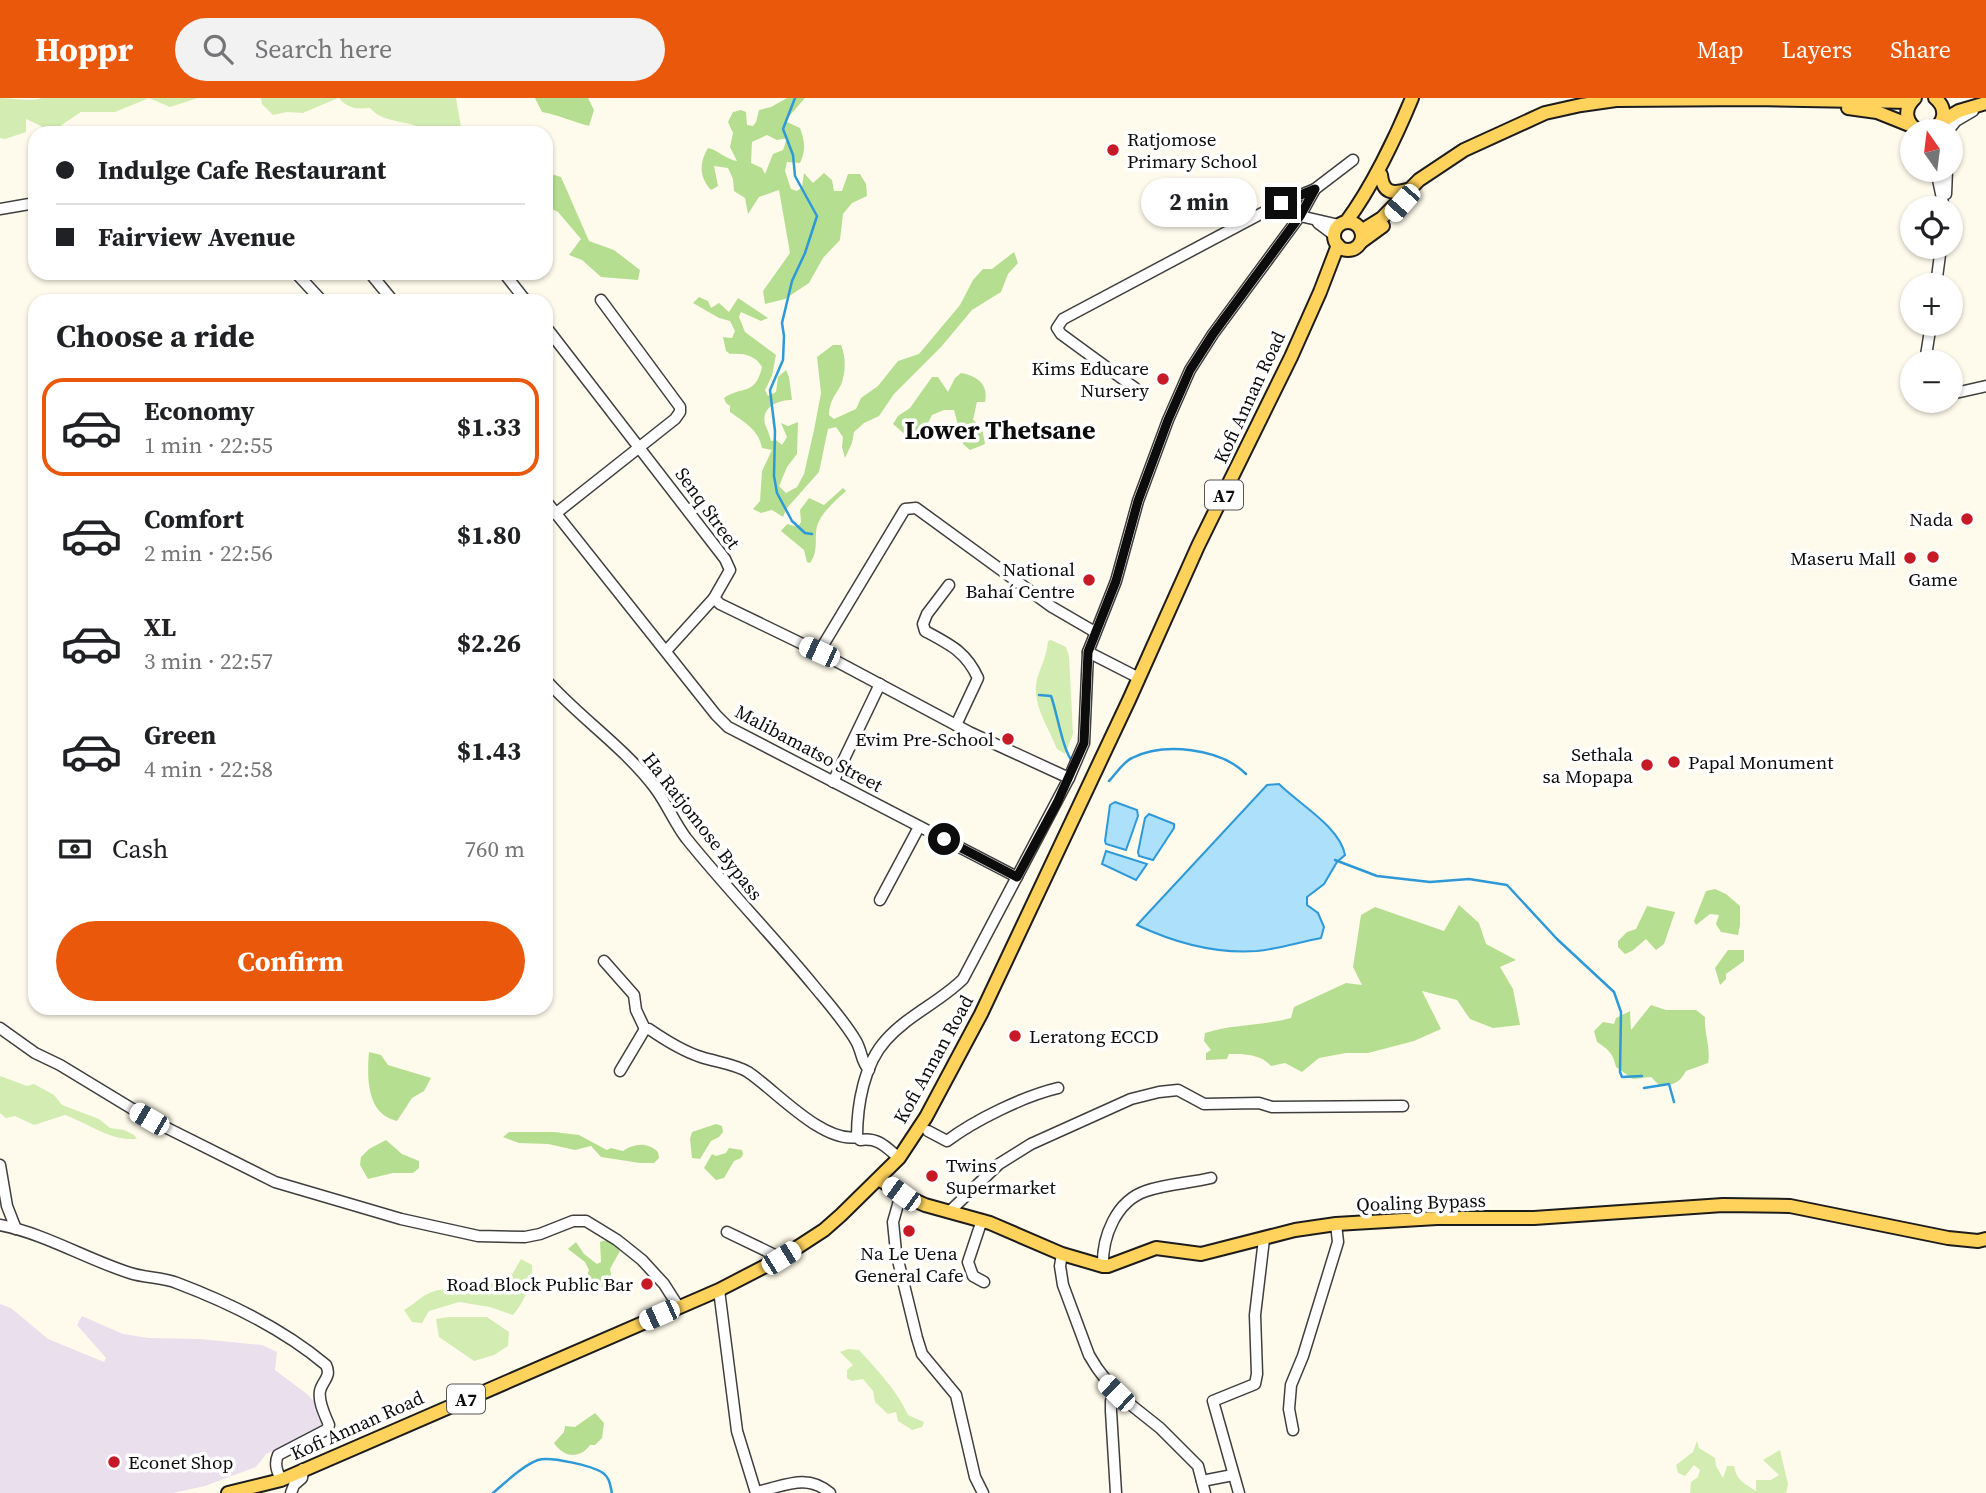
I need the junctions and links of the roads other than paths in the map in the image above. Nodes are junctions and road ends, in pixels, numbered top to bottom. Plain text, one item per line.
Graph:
1 (1412, 98) edge
2 (1936, 98) edge
3 (1767, 99) edge
4 (1913, 100) edge
5 (1986, 104) edge
6 (1910, 119) edge
7 (1945, 119) edge
8 (1951, 119) edge
9 (1900, 123) edge
10 (1394, 138) junction
11 (1478, 145) junction
12 (1353, 160) dead end
13 (1381, 176) junction
14 (1315, 189) junction
15 (1407, 190) junction
16 (28, 204) edge
17 (0, 209) edge
18 (1300, 216) junction
19 (1348, 234) junction
20 (302, 280) edge
21 (376, 280) edge
22 (509, 280) edge
23 (316, 294) edge
24 (387, 294) edge
25 (520, 294) edge
26 (601, 300) dead end
27 (553, 336) edge
28 (1986, 386) edge
29 (1135, 388) dead end
30 (1963, 391) edge
31 (639, 448) junction
32 (553, 511) edge
33 (555, 514) junction
34 (949, 584) dead end
35 (714, 598) junction
36 (1095, 632) junction
37 (666, 651) junction
38 (819, 652) junction
39 (1088, 652) junction
40 (1139, 678) junction
41 (880, 684) junction
42 (553, 688) edge
43 (957, 725) junction
44 (1069, 778) junction
45 (833, 782) junction
46 (919, 827) junction
47 (1017, 877) junction
48 (880, 900) dead end
49 (604, 961) dead end
50 (0, 1028) edge
51 (645, 1029) junction
52 (869, 1070) junction
53 (620, 1071) dead end
54 (1058, 1088) dead end
55 (1403, 1106) dead end
56 (928, 1131) dead end
57 (857, 1137) junction
58 (899, 1158) junction
59 (0, 1165) edge
60 (1211, 1178) dead end
61 (879, 1179) junction
62 (901, 1194) junction
63 (950, 1211) junction
64 (982, 1220) junction
65 (1336, 1224) junction
66 (0, 1225) edge
67 (16, 1229) junction
68 (727, 1232) dead end
69 (1264, 1239) junction
70 (1986, 1239) edge
71 (1062, 1254) junction
72 (781, 1258) junction
73 (1102, 1266) junction
74 (984, 1282) dead end
75 (719, 1290) junction
76 (678, 1306) junction
77 (1116, 1393) junction
78 (1293, 1430) dead end
79 (303, 1469) junction
80 (1233, 1475) junction
81 (281, 1479) junction
82 (1202, 1481) junction
83 (228, 1493) edge
84 (291, 1493) edge
85 (756, 1493) edge
86 (830, 1493) edge
87 (983, 1493) edge
88 (1116, 1493) edge
89 (1205, 1493) edge
90 (1239, 1493) edge

1 - 10 main road, Kofi Annan Road / A7
2 - 7 main road
3 - 4 main road
3 - 9 main road
3 - 11 main road
4 - 6 main road
5 - 8 main road
10 - 13 main road, Kofi Annan Road / A7
10 - 19 main road, Kofi Annan Road / A7
11 - 15 main road
11 - 19 main road
12 - 14 street
13 - 15 main road
13 - 19 main road, Kofi Annan Road / A7
14 - 18 street
14 - 29 street
15 - 19 main road
16 - 17 street
18 - 19 street
18 - 36 street
19 - 40 main road, Kofi Annan Road / A7
20 - 23 street
21 - 24 street
22 - 25 street
26 - 31 street
27 - 31 street, Senq Street
28 - 30 street
31 - 33 street
31 - 35 street, Senq Street
32 - 33 street, Malibamatso Street
33 - 37 street, Malibamatso Street
34 - 43 street
35 - 37 street
35 - 38 street
36 - 38 street
36 - 39 street
37 - 45 street, Malibamatso Street
38 - 41 street
39 - 40 street
39 - 44 street
40 - 58 main road, Kofi Annan Road / A7
41 - 43 street
41 - 45 street
42 - 52 street, Ha Ratjomose Bypass
43 - 44 street
44 - 47 street
45 - 46 street, Malibamatso Street
46 - 47 street, Malibamatso Street
46 - 48 street
47 - 52 street
49 - 51 street
50 - 76 street
51 - 53 street
51 - 57 street
52 - 57 street
54 - 56 street
55 - 63 street
57 - 58 street
58 - 61 main road, Kofi Annan Road / A7
59 - 67 street
60 - 73 street
61 - 62 main road
61 - 72 main road, Kofi Annan Road / A7
62 - 63 main road
62 - 87 street
63 - 64 main road
64 - 71 main road
64 - 74 street
65 - 69 main road, Qoaling Bypass
65 - 70 main road, Qoaling Bypass
65 - 78 street
66 - 67 street
67 - 81 street
68 - 72 street
69 - 73 main road, Qoaling Bypass
69 - 80 street
71 - 73 main road
71 - 77 street
72 - 75 main road, Kofi Annan Road / A7
75 - 76 main road, Kofi Annan Road / A7
75 - 85 street
76 - 79 main road, Kofi Annan Road / A7
77 - 82 street
77 - 88 street
79 - 81 main road, Kofi Annan Road / A7
79 - 84 street
80 - 82 street
80 - 90 street
81 - 83 main road, Kofi Annan Road / A7
82 - 89 street
85 - 86 street

